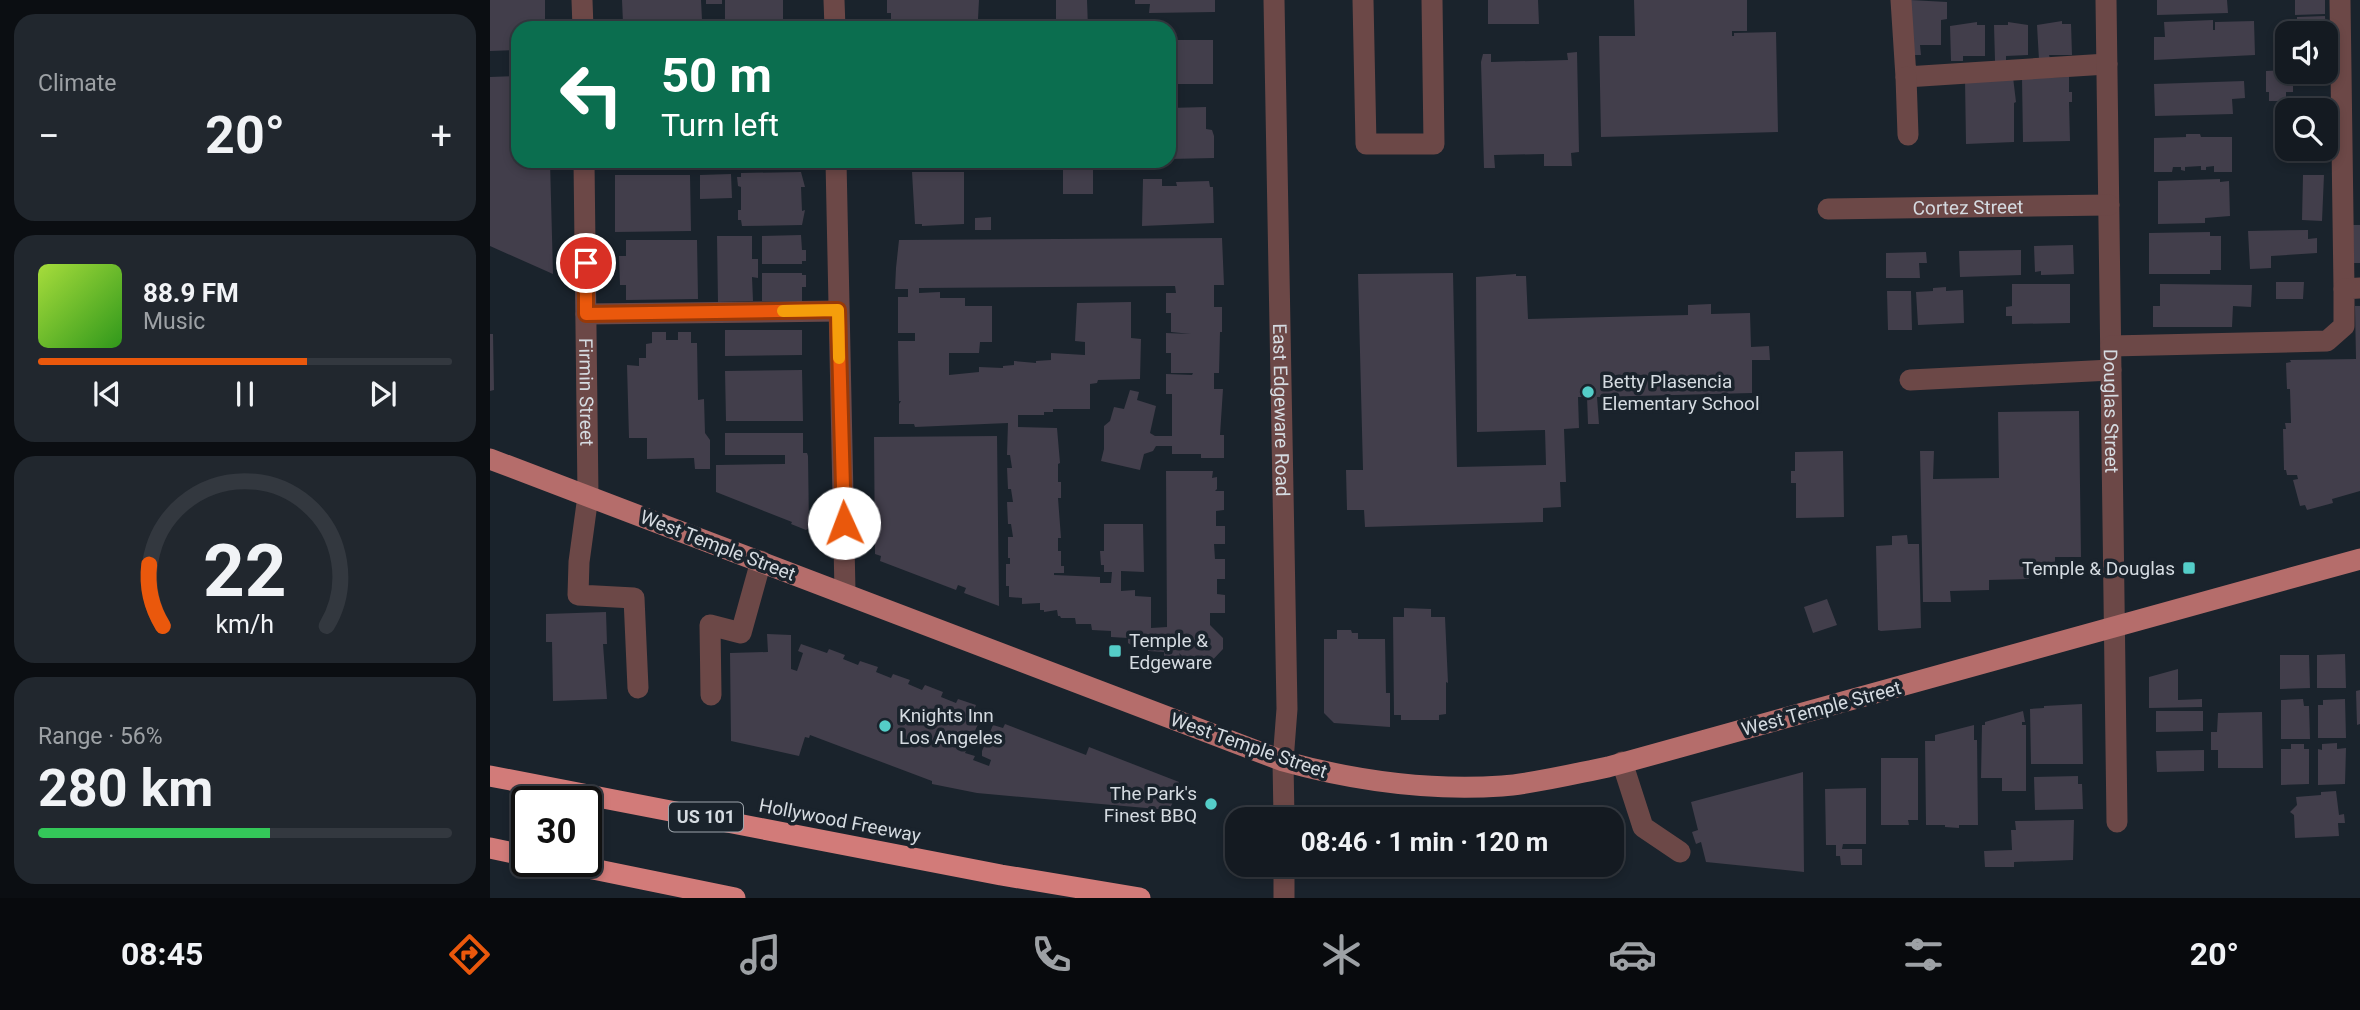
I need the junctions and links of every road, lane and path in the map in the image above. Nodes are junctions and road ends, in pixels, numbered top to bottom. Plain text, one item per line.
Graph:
1 (582, 0) edge
2 (834, 0) edge
3 (1274, 0) edge
4 (1363, 0) edge
5 (1432, 0) edge
6 (1901, 0) edge
7 (2106, 0) edge
8 (2340, 0) edge
9 (583, 21) edge
10 (835, 21) edge
11 (2107, 64) junction
12 (1906, 77) junction
13 (1908, 135) dead end
14 (584, 168) edge
15 (836, 168) edge
16 (2109, 205) junction
17 (1828, 209) dead end
18 (2352, 289) edge
19 (838, 310) junction
20 (586, 314) junction
21 (2111, 346) junction
22 (2111, 370) junction
23 (1910, 380) dead end
24 (490, 459) edge
25 (589, 496) junction
26 (2360, 559) edge
27 (761, 561) junction
28 (845, 593) junction
29 (2115, 627) junction
30 (638, 688) dead end
31 (711, 695) dead end
32 (1283, 761) junction
33 (1622, 762) junction
34 (490, 776) edge
35 (1284, 807) edge
36 (2117, 822) dead end
37 (490, 848) edge
38 (1680, 852) dead end
39 (511, 853) edge
40 (602, 871) edge
41 (1284, 877) edge
42 (736, 898) edge
43 (1140, 898) edge
44 (1284, 898) edge

1 - 9 street
2 - 10 street
3 - 32 street, East Edgeware Road
4 - 5 street
6 - 12 street
7 - 11 street, Douglas Street
8 - 18 street
11 - 12 street
11 - 16 street, Douglas Street
12 - 13 street
14 - 20 street, Firmin Street
15 - 19 street
16 - 17 street, Cortez Street
16 - 21 street, Douglas Street
18 - 21 street
19 - 20 street
19 - 28 street
20 - 25 street, Firmin Street
21 - 22 street, Douglas Street
22 - 23 street
22 - 29 street, Douglas Street
24 - 25 main road, West Temple Street
25 - 27 main road, West Temple Street
25 - 30 street, Firmin Street
26 - 29 main road, West Temple Street
27 - 28 main road, West Temple Street
27 - 31 street
28 - 32 main road, West Temple Street
29 - 33 main road, West Temple Street
29 - 36 street, Douglas Street
32 - 33 main road, West Temple Street
32 - 35 street, East Edgeware Road
33 - 38 street
34 - 43 highway, Hollywood Freeway / US 101
37 - 39 highway
40 - 42 highway
41 - 44 street

